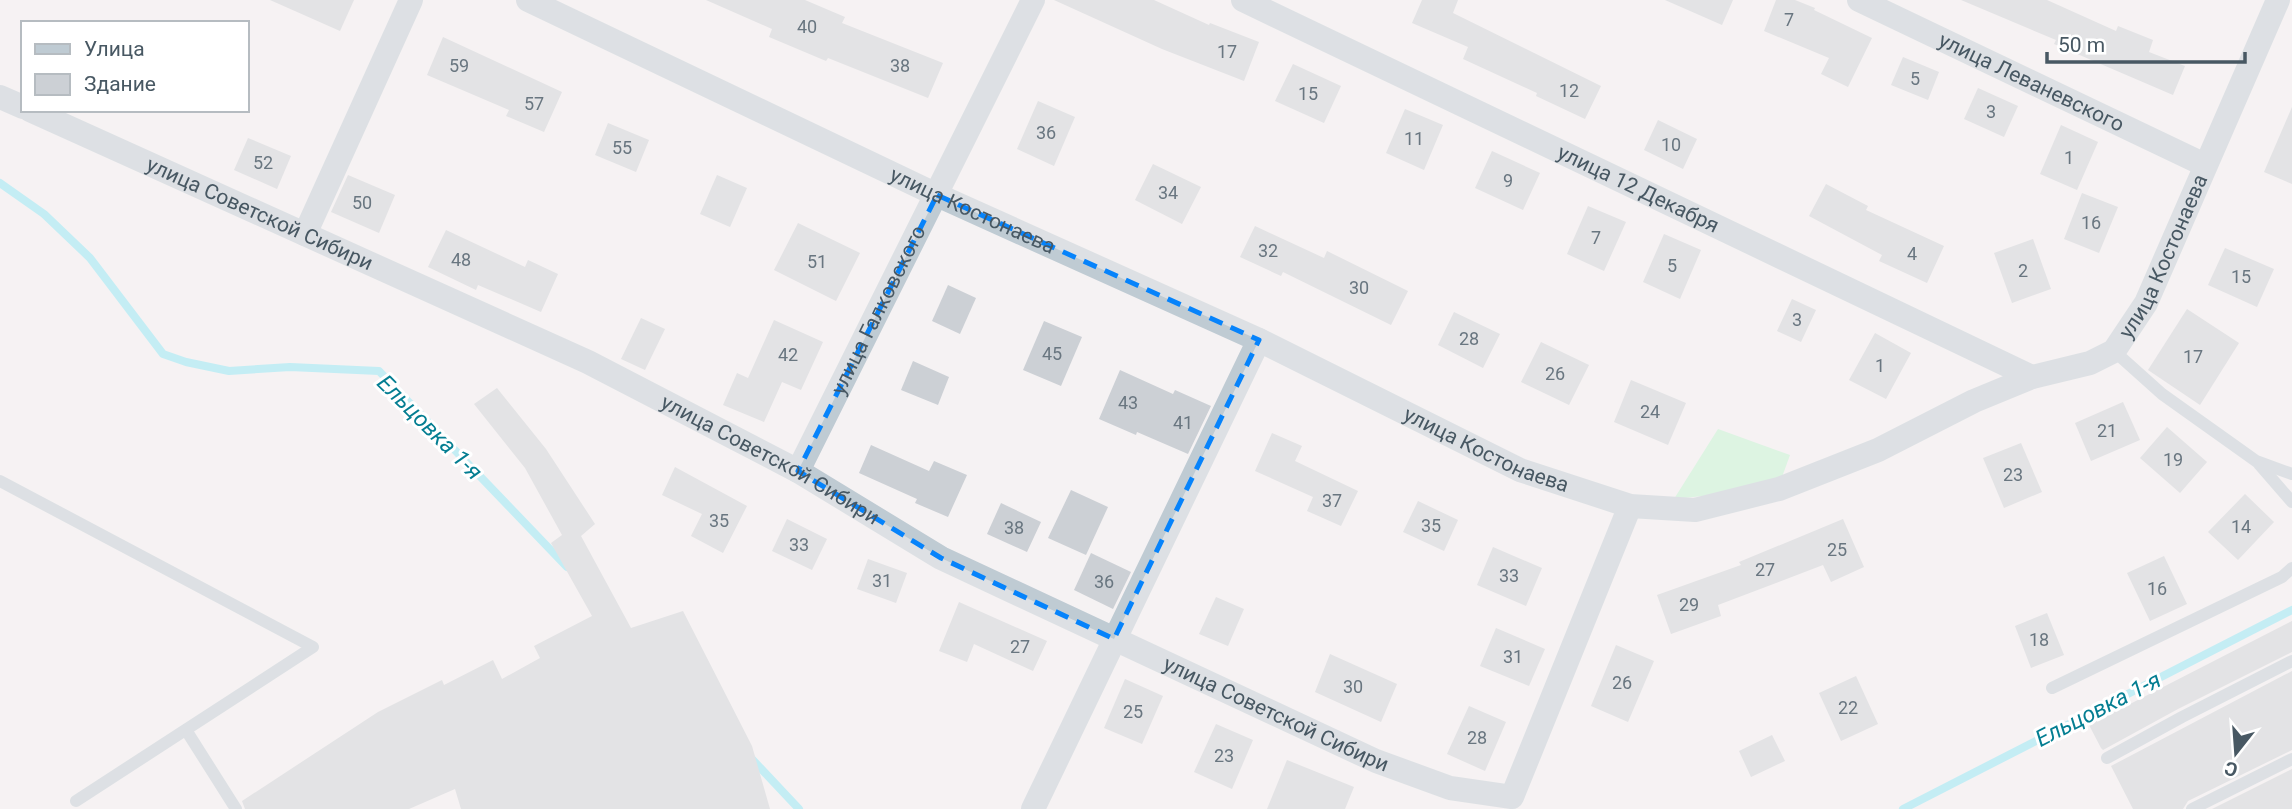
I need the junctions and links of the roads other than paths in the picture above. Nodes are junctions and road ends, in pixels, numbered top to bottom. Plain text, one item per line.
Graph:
1 (411, 0) edge
2 (528, 0) edge
3 (1033, 0) edge
4 (1243, 0) edge
5 (1859, 0) edge
6 (2278, 0) edge
7 (0, 97) edge
8 (21, 106) edge
9 (34, 112) edge
10 (2205, 164) junction
11 (937, 195) junction
12 (305, 234) junction
13 (1259, 340) junction
14 (2113, 351) junction
15 (2032, 377) junction
16 (2256, 461) junction
17 (799, 471) junction
18 (2292, 474) edge
19 (0, 481) edge
20 (2292, 502) edge
21 (1630, 506) junction
22 (2292, 568) edge
23 (1114, 639) junction
24 (2292, 661) edge
25 (2052, 688) dead end
26 (186, 730) junction
27 (2107, 758) dead end
28 (2292, 759) edge
29 (76, 801) dead end
30 (236, 809) edge
31 (1033, 809) edge
32 (2192, 809) edge

1 - 12 street
2 - 11 street, улица Костонаева
3 - 11 street, улица Галковского
4 - 15 street, улица 12 Декабря
5 - 10 street, улица Леваневского
6 - 10 street, улица Костонаева
7 - 8 street
9 - 12 street, улица Советской Сибири
10 - 14 street, улица Костонаева
11 - 13 street, улица Костонаева
11 - 17 street, улица Галковского
12 - 17 street, улица Советской Сибири
13 - 21 street, улица Костонаева
13 - 23 street
14 - 15 street, улица Костонаева
14 - 16 lane
15 - 21 street, улица Костонаева
16 - 18 lane
16 - 20 lane
17 - 23 street, улица Советской Сибири
19 - 26 lane
21 - 23 street, улица Советской Сибири
22 - 25 lane
23 - 31 street
24 - 27 lane
26 - 29 lane
26 - 30 lane
28 - 32 lane

